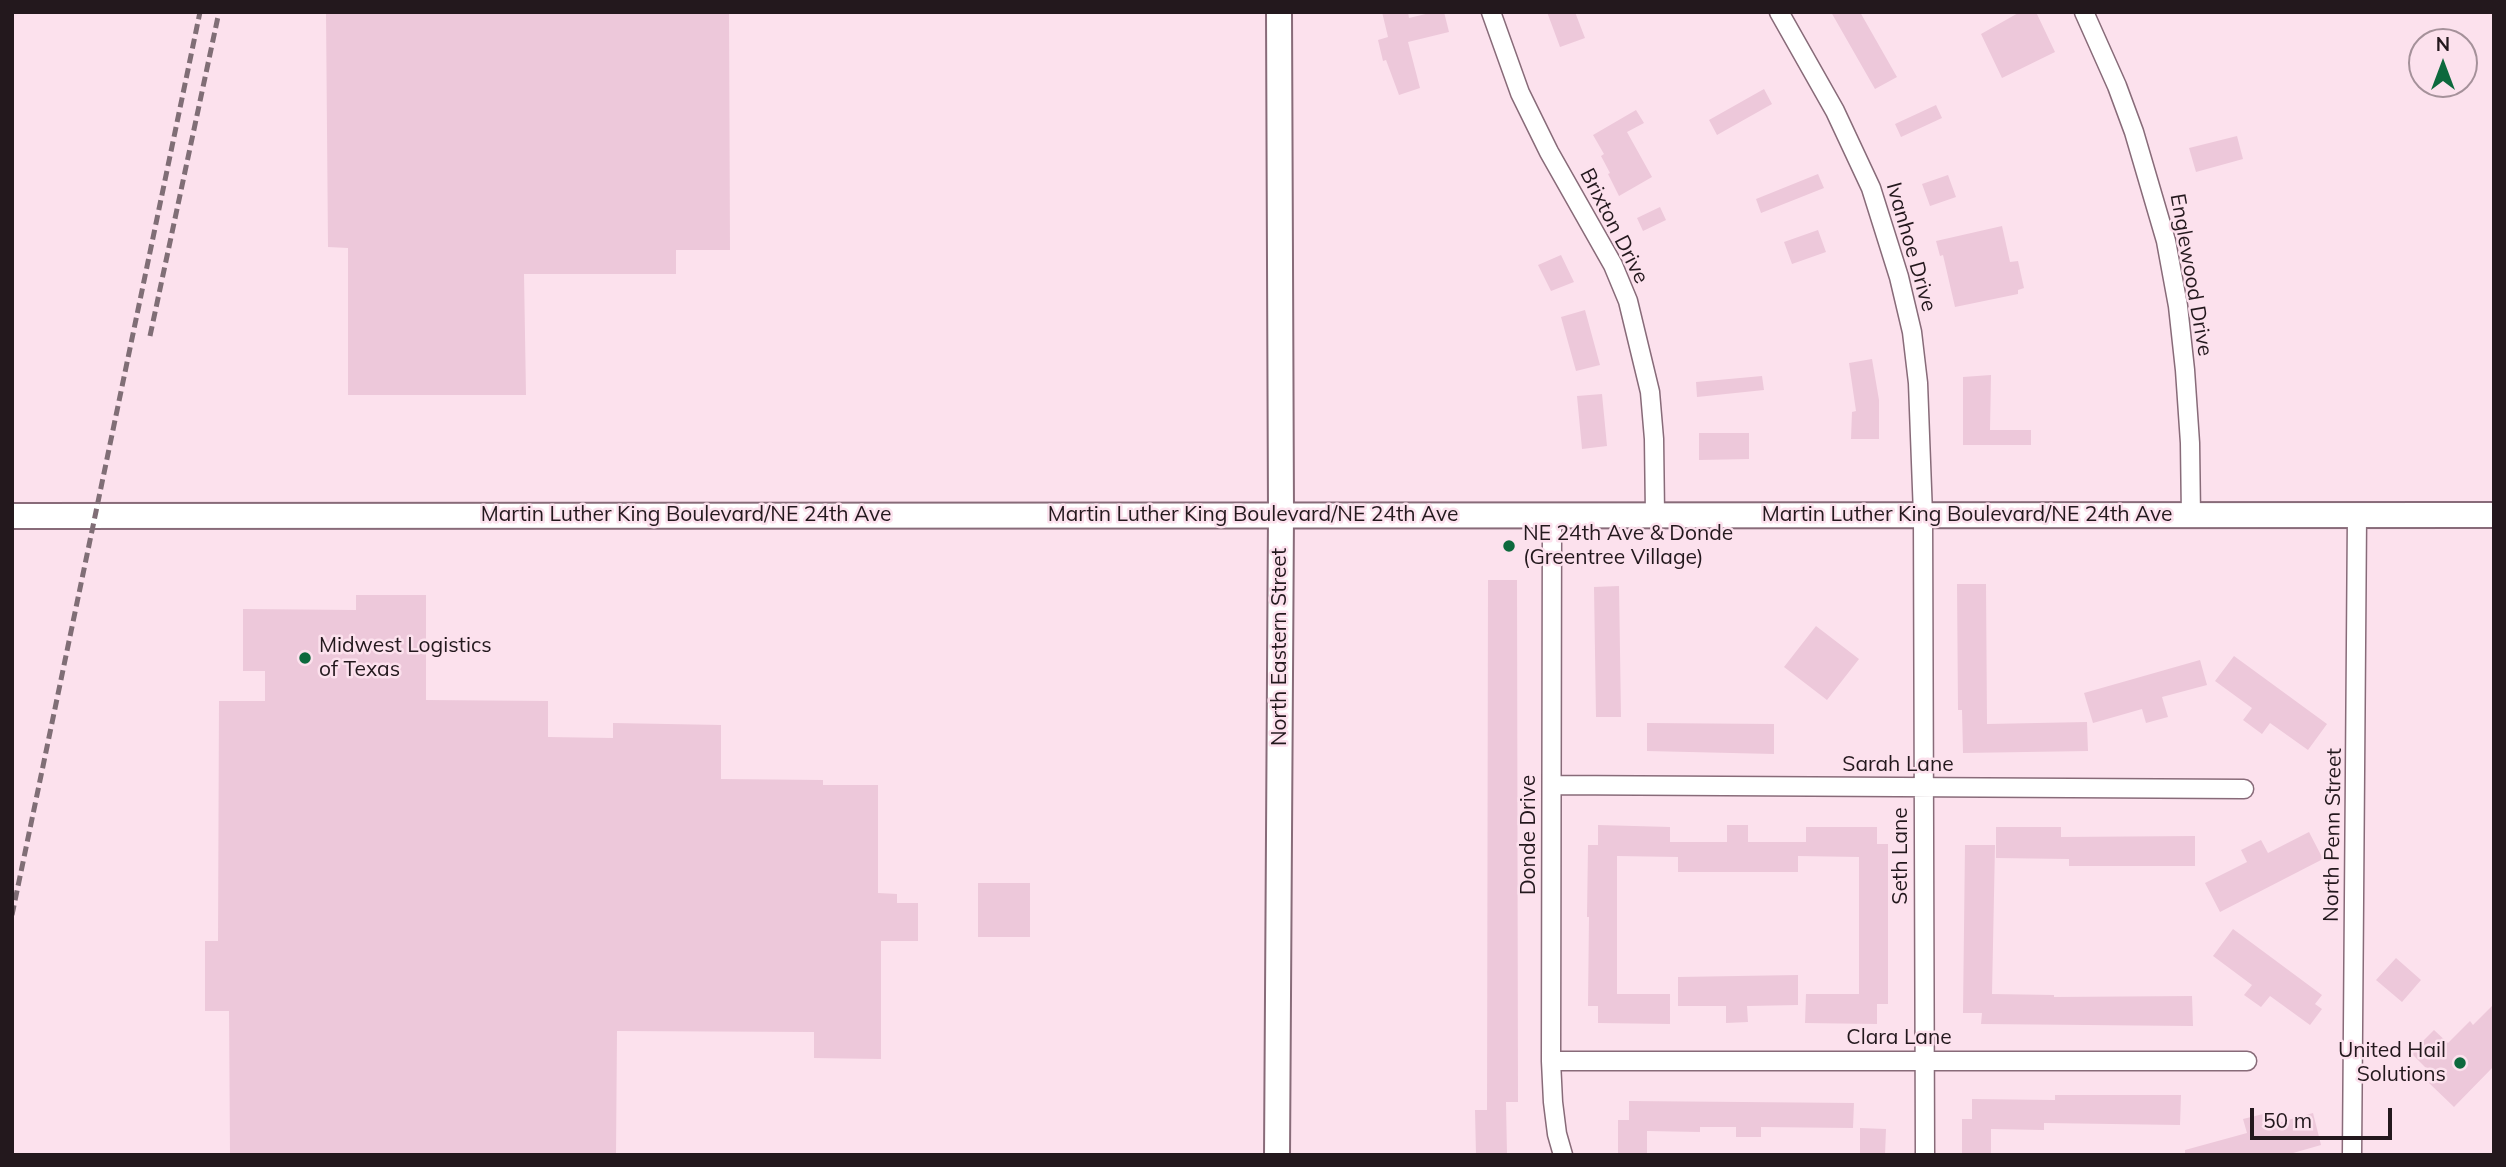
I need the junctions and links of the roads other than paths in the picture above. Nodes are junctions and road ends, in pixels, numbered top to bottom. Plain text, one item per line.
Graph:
1 (1279, 12) edge
2 (1491, 12) edge
3 (1779, 12) edge
4 (2084, 12) edge
5 (1281, 514) junction
6 (1655, 514) junction
7 (1552, 515) junction
8 (1923, 515) junction
9 (2494, 515) edge
10 (12, 516) edge
11 (2191, 516) junction
12 (2357, 516) junction
13 (1552, 785) junction
14 (1924, 788) junction
15 (2244, 789) dead end
16 (1551, 1061) junction
17 (1925, 1061) junction
18 (2247, 1061) dead end
19 (1278, 1155) edge
20 (1563, 1155) edge
21 (1925, 1155) edge
22 (2352, 1155) edge

1 - 5 main road, North Eastern Street
2 - 6 street, Brixton Drive
3 - 8 street, Ivanhoe Drive
4 - 11 street, Englewood Drive
5 - 7 main road, Martin Luther King Boulevard/NE 24th Ave
5 - 10 main road, Martin Luther King Boulevard/NE 24th Ave
5 - 19 main road, North Eastern Street
6 - 7 main road, Martin Luther King Boulevard/NE 24th Ave
6 - 8 main road, Martin Luther King Boulevard/NE 24th Ave
7 - 13 street, Donde Drive
8 - 11 main road, Martin Luther King Boulevard/NE 24th Ave
8 - 14 street, Seth Lane
9 - 12 main road, Martin Luther King Boulevard/NE 24th Ave
11 - 12 main road, Martin Luther King Boulevard/NE 24th Ave
12 - 22 street, North Penn Street
13 - 14 street, Sarah Lane
13 - 16 street, Donde Drive
14 - 15 street, Sarah Lane
14 - 17 street, Seth Lane
16 - 17 street, Clara Lane
16 - 20 street, Donde Drive
17 - 18 street, Clara Lane
17 - 21 street, Seth Lane

